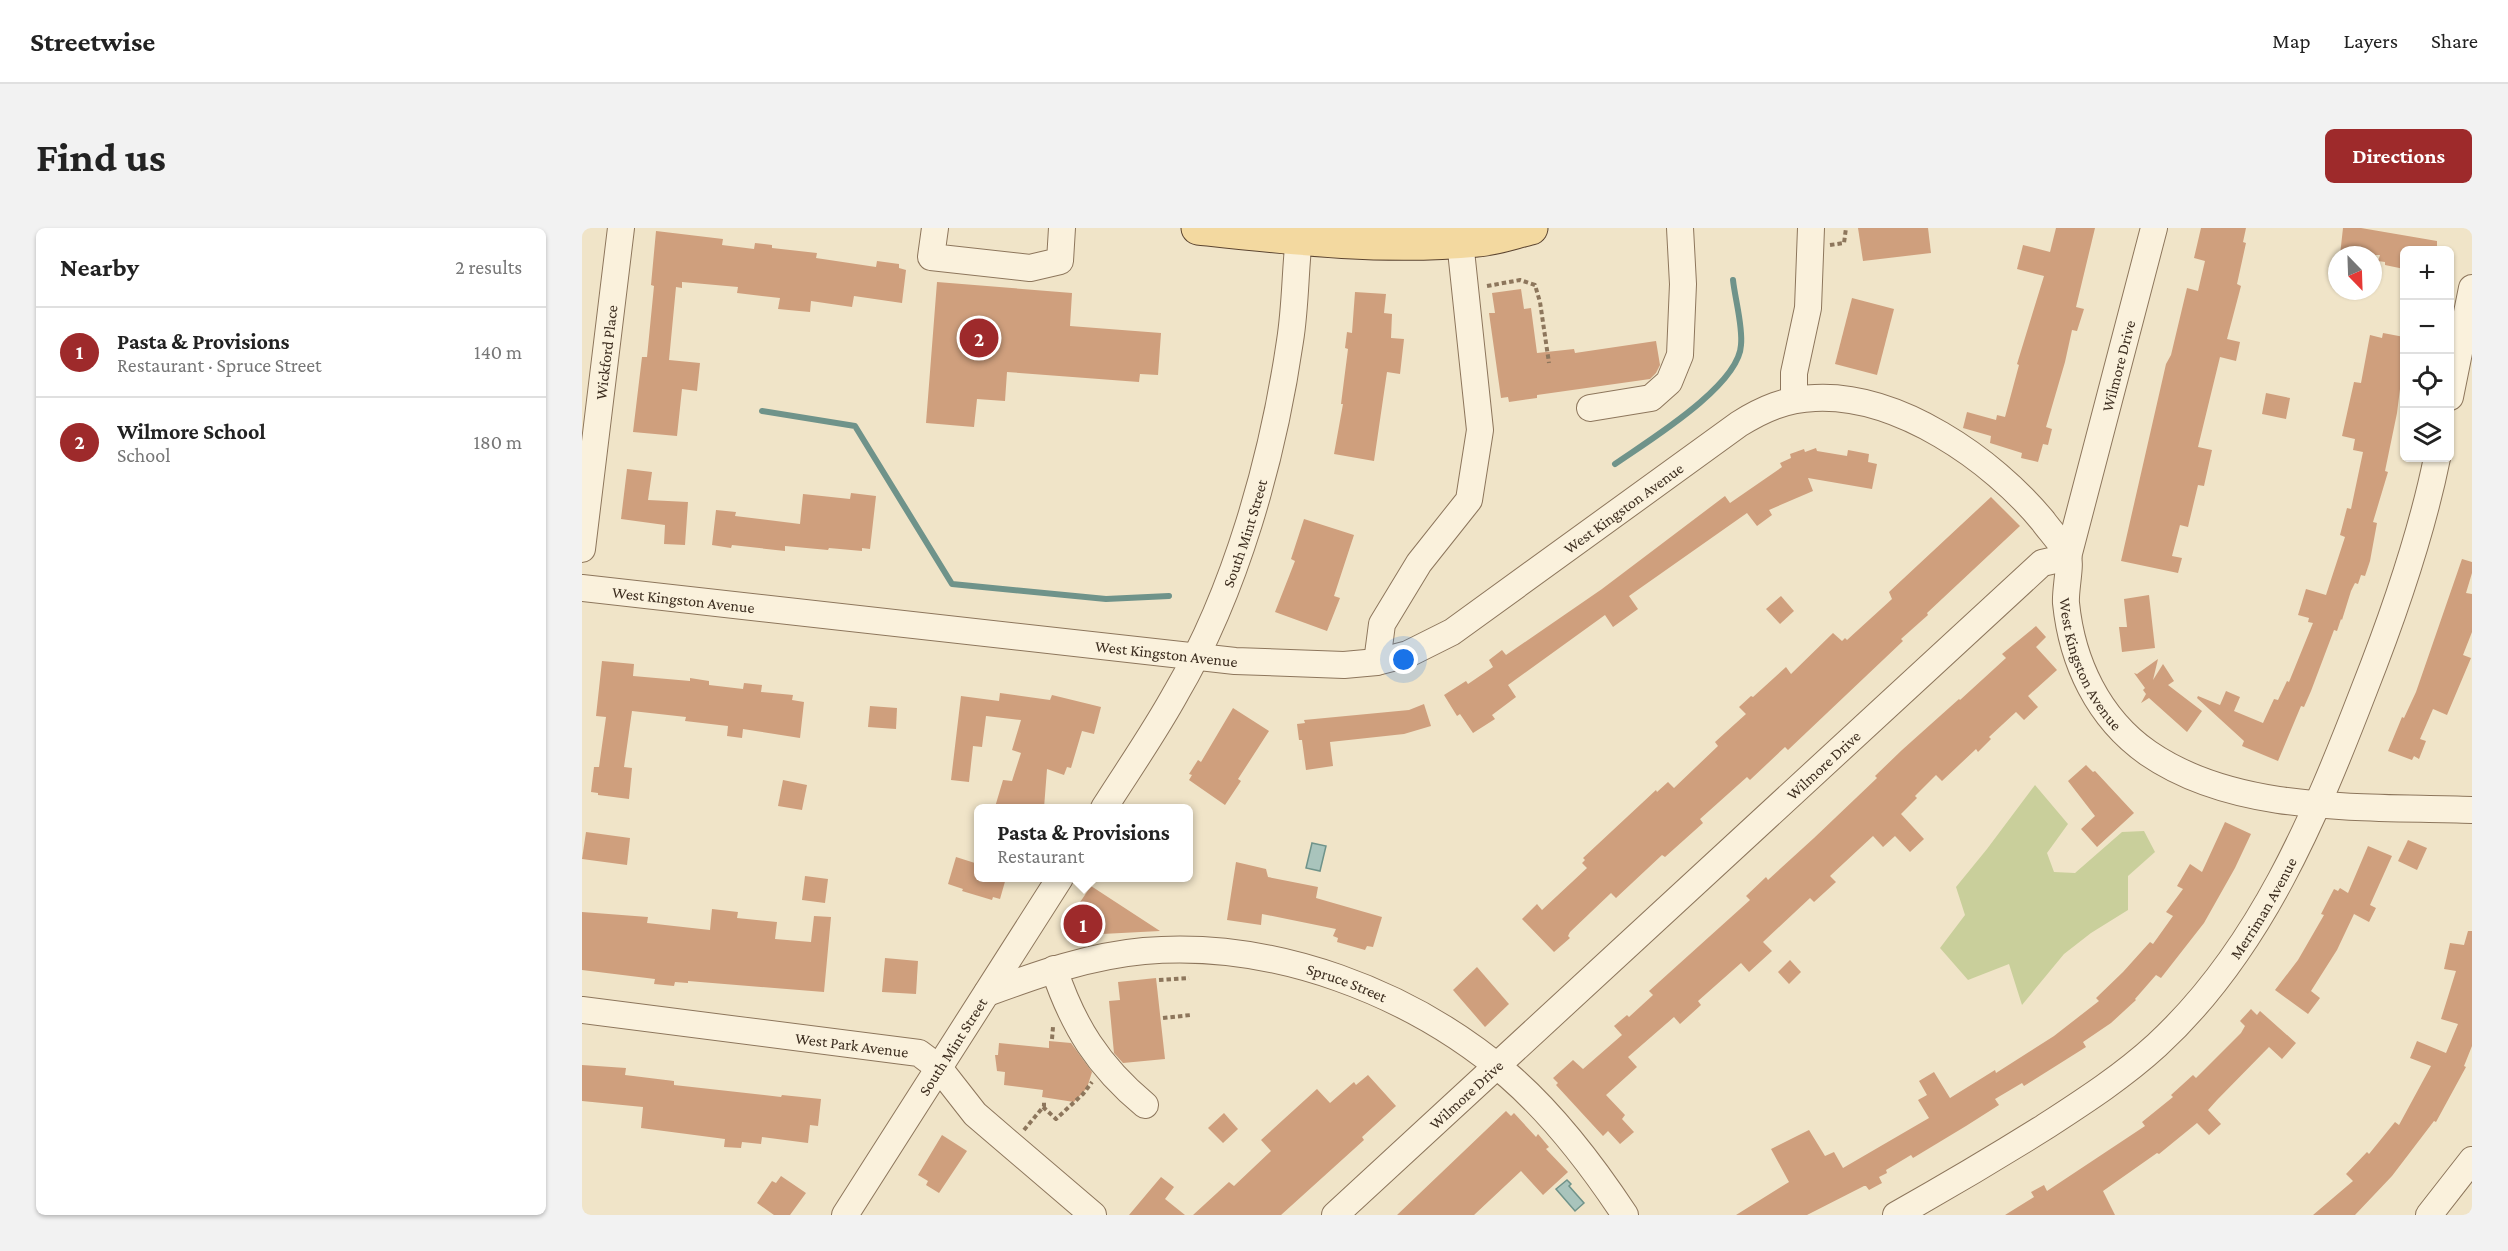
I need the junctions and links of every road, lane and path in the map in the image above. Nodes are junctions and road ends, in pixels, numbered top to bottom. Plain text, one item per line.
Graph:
1 (621, 228) edge
2 (935, 228) edge
3 (1062, 228) edge
4 (1198, 228) edge
5 (1531, 228) edge
6 (1680, 228) edge
7 (1846, 228) edge
8 (2154, 228) edge
9 (1299, 233) edge
10 (1819, 237) edge
11 (1460, 241) junction
12 (2472, 288) edge
13 (1466, 289) junction
14 (1549, 363) dead end
15 (2454, 377) edge
16 (1794, 400) junction
17 (1590, 408) dead end
18 (2436, 462) edge
19 (582, 549) edge
20 (2068, 557) junction
21 (582, 588) edge
22 (1194, 658) junction
23 (1377, 662) junction
24 (1107, 804) edge
25 (2316, 804) junction
26 (2472, 810) edge
27 (1057, 882) edge
28 (1054, 969) junction
29 (1189, 978) dead end
30 (1159, 981) dead end
31 (987, 993) junction
32 (582, 1010) edge
33 (1191, 1015) dead end
34 (1163, 1018) dead end
35 (1496, 1066) junction
36 (939, 1068) junction
37 (1094, 1079) dead end
38 (1044, 1102) dead end
39 (1145, 1105) dead end
40 (1042, 1107) junction
41 (1022, 1133) dead end
42 (2472, 1160) edge
43 (845, 1215) edge
44 (1093, 1215) edge
45 (1335, 1215) edge
46 (1625, 1215) edge
47 (1896, 1215) edge
48 (2429, 1215) edge

1 - 19 street, Wickford Place
2 - 3 street
4 - 9 main road
5 - 11 main road
6 - 17 street
7 - 10 path
8 - 20 street, Wilmore Drive
9 - 11 main road
9 - 22 street, South Mint Street
10 - 16 street
11 - 13 street
12 - 15 street
13 - 14 path
13 - 23 street
16 - 20 street, West Kingston Avenue
16 - 23 street, West Kingston Avenue
18 - 25 street, Merriman Avenue
20 - 25 street, West Kingston Avenue
20 - 35 street, Wilmore Drive
21 - 22 street, West Kingston Avenue
22 - 23 street, West Kingston Avenue
22 - 24 street, South Mint Street
25 - 26 street, West Kingston Avenue
25 - 47 street, Merriman Avenue
27 - 31 street, South Mint Street
28 - 31 street, Spruce Street
28 - 35 street, Spruce Street
28 - 39 street
29 - 30 path
31 - 36 street, South Mint Street
32 - 36 street, West Park Avenue
33 - 34 path
35 - 45 street, Wilmore Drive
35 - 46 street, Spruce Street
36 - 43 street, South Mint Street
36 - 44 street, West Park Avenue
37 - 40 path
38 - 40 path
40 - 41 path
42 - 48 street

